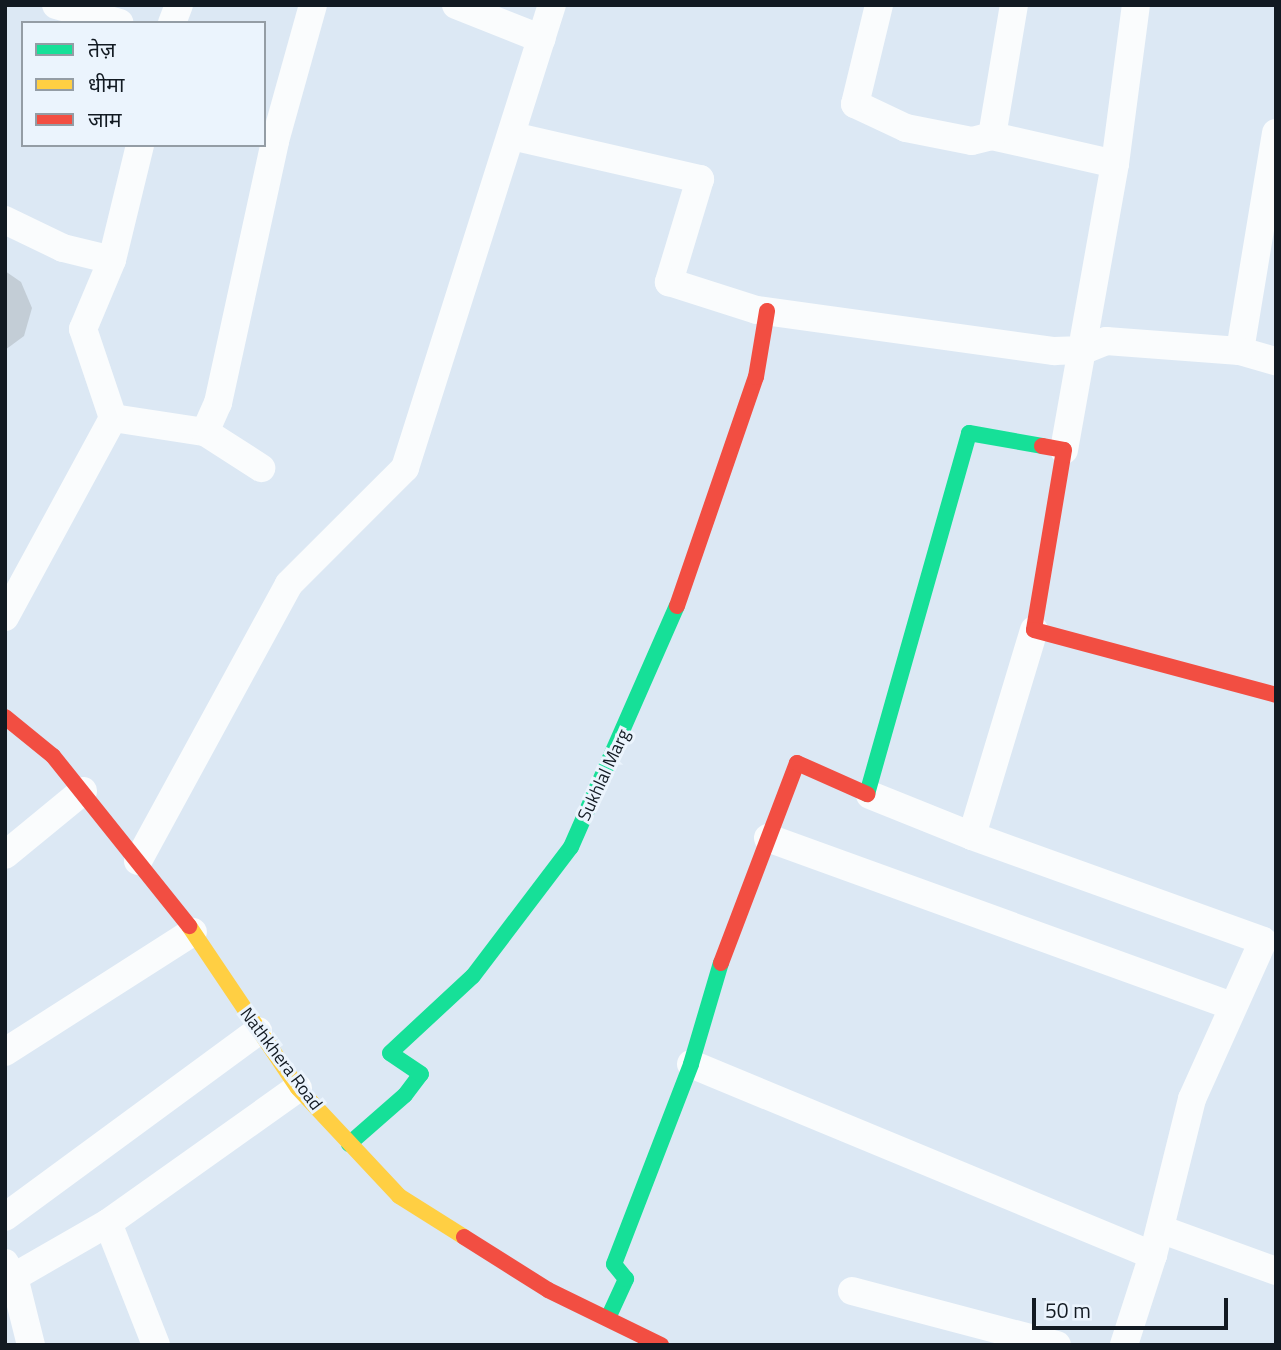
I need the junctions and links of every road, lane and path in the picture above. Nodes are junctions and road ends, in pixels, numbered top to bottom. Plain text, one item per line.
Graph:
1 (56, 5) edge
2 (313, 5) edge
3 (456, 5) edge
4 (552, 5) edge
5 (879, 5) edge
6 (1014, 5) edge
7 (1136, 5) edge
8 (113, 21) edge
9 (542, 39) junction
10 (1276, 133) edge
11 (512, 136) junction
12 (992, 136) junction
13 (140, 147) edge
14 (1115, 164) junction
15 (5, 220) edge
16 (112, 260) junction
17 (768, 311) junction
18 (1084, 350) junction
19 (1240, 351) junction
20 (1276, 361) edge
21 (113, 418) junction
22 (205, 432) junction
23 (1065, 450) junction
24 (261, 468) dead end
25 (5, 617) edge
26 (1034, 630) junction
27 (1276, 695) edge
28 (5, 717) edge
29 (83, 791) junction
30 (870, 795) junction
31 (972, 836) junction
32 (768, 838) junction
33 (5, 855) edge
34 (138, 861) junction
35 (193, 932) junction
36 (1269, 942) edge
37 (1231, 1006) junction
38 (258, 1031) junction
39 (5, 1052) edge
40 (691, 1064) junction
41 (298, 1088) junction
42 (349, 1144) junction
43 (5, 1216) edge
44 (108, 1223) junction
45 (1157, 1242) junction
46 (10, 1270) edge
47 (1276, 1271) edge
48 (852, 1292) dead end
49 (609, 1316) junction
50 (31, 1345) edge
51 (156, 1345) edge
52 (661, 1345) edge
53 (1057, 1345) edge
54 (1124, 1345) edge

1 - 8 street
2 - 22 street
3 - 9 street
4 - 9 street
5 - 12 street
6 - 12 street
7 - 14 street
9 - 11 street
10 - 19 street
11 - 17 street
11 - 34 street
12 - 14 street
13 - 16 street
14 - 18 street
15 - 16 street
16 - 21 street
17 - 18 street
17 - 42 street, Sukhlal Marg
18 - 19 street
18 - 23 street
19 - 20 street
21 - 22 street
21 - 25 street
22 - 24 street
23 - 26 street
23 - 30 street
26 - 27 street
26 - 31 street
28 - 29 street, Nathkhera Road
29 - 33 street
29 - 34 street, Nathkhera Road
30 - 31 street
30 - 32 street
31 - 36 street
32 - 37 street
32 - 40 street
34 - 35 street, Nathkhera Road
35 - 38 street, Nathkhera Road
35 - 39 street
36 - 37 street
37 - 45 street
38 - 41 street, Nathkhera Road
38 - 43 street
40 - 45 street
40 - 49 street
41 - 42 street, Nathkhera Road
41 - 44 street
42 - 49 street, Nathkhera Road
44 - 46 street
44 - 51 street
45 - 47 street
45 - 54 street
46 - 50 street
48 - 53 street
49 - 52 street, Nathkhera Road

